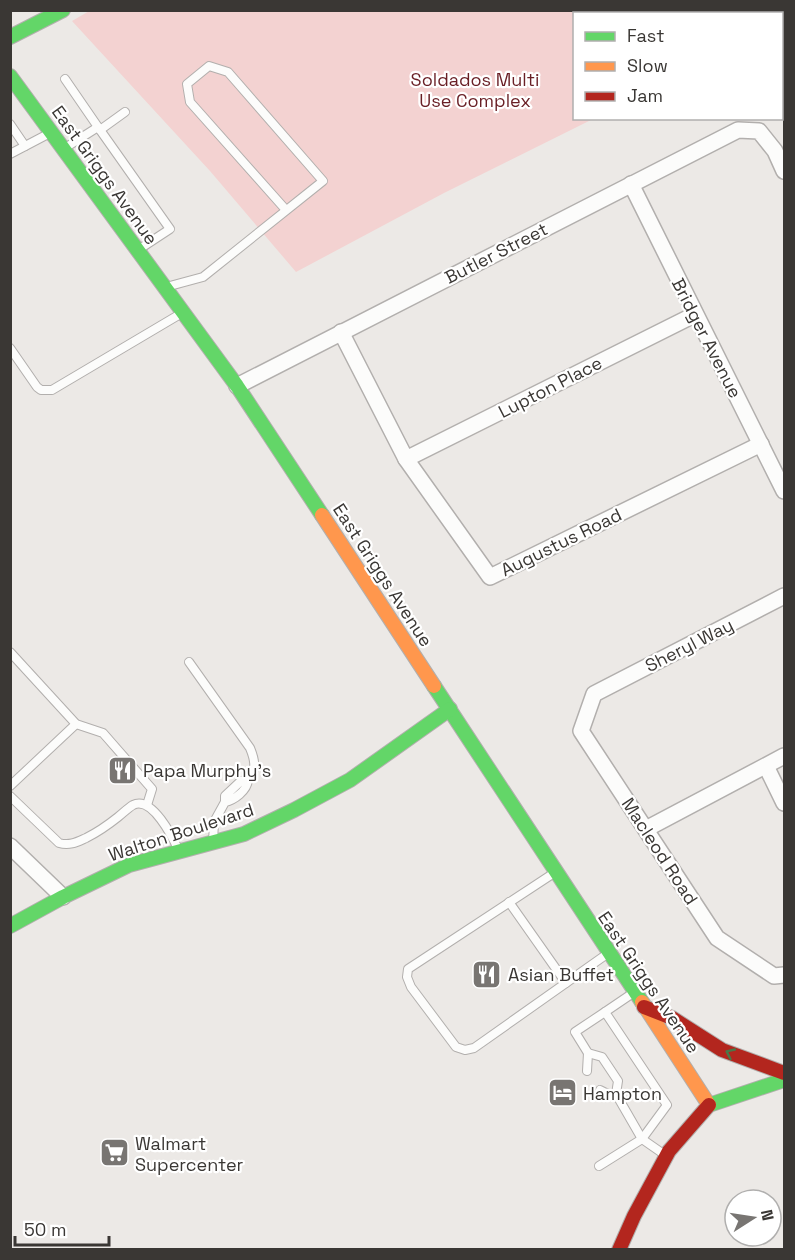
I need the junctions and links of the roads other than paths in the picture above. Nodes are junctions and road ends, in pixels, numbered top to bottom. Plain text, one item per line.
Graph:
1 (63, 10) edge
2 (10, 37) edge
3 (10, 76) edge
4 (65, 79) dead end
5 (125, 112) dead end
6 (10, 124) edge
7 (99, 129) junction
8 (51, 132) junction
9 (25, 147) junction
10 (64, 149) junction
11 (10, 154) edge
12 (784, 171) edge
13 (631, 184) junction
14 (286, 210) junction
15 (138, 250) junction
16 (165, 288) junction
17 (183, 312) junction
18 (694, 315) junction
19 (341, 332) junction
20 (10, 348) edge
21 (237, 387) junction
22 (760, 444) junction
23 (406, 459) junction
24 (784, 491) edge
25 (784, 596) edge
26 (10, 652) edge
27 (189, 662) dead end
28 (594, 694) joint
29 (450, 709) junction
30 (76, 724) junction
31 (784, 756) edge
32 (766, 766) junction
33 (10, 786) edge
34 (10, 796) edge
35 (784, 803) edge
36 (147, 805) junction
37 (646, 829) junction
38 (213, 843) junction
39 (10, 846) edge
40 (180, 853) junction
41 (555, 873) junction
42 (63, 897) junction
43 (509, 902) junction
44 (10, 926) edge
45 (608, 953) junction
46 (784, 975) edge
47 (566, 982) junction
48 (634, 992) junction
49 (644, 1006) junction
50 (605, 1012) junction
51 (588, 1053) junction
52 (587, 1071) dead end
53 (784, 1073) edge
54 (784, 1080) edge
55 (600, 1090) dead end
56 (616, 1095) junction
57 (709, 1105) junction
58 (642, 1139) junction
59 (666, 1156) junction
60 (599, 1166) dead end
61 (619, 1250) edge

1 - 2 street
3 - 8 street, East Griggs Avenue
4 - 7 lane
5 - 7 lane
6 - 9 lane
7 - 10 lane
7 - 15 lane
8 - 9 lane
8 - 10 street, East Griggs Avenue
9 - 11 lane
10 - 15 street, East Griggs Avenue
12 - 13 street, Butler Street
13 - 18 street, Bridger Avenue
13 - 19 street, Butler Street
14 - 14 lane
14 - 16 lane
15 - 16 street, East Griggs Avenue
16 - 17 street, East Griggs Avenue
17 - 20 lane
17 - 21 street, East Griggs Avenue
18 - 22 street, Bridger Avenue
18 - 23 street, Lupton Place
19 - 21 street, Butler Street
19 - 23 street, Augustus Road
21 - 29 street, East Griggs Avenue
22 - 23 street, Augustus Road
22 - 24 street, Bridger Avenue
25 - 28 street, Sheryl Way
26 - 30 lane
27 - 38 lane
28 - 37 street, Macleod Road
29 - 38 street, Walton Boulevard
29 - 41 street, East Griggs Avenue
30 - 33 lane
30 - 36 lane
31 - 32 street
32 - 35 street
32 - 37 street
34 - 36 lane
36 - 40 lane
37 - 46 street, Macleod Road
38 - 40 street, Walton Boulevard
39 - 42 street
40 - 42 street, Walton Boulevard
41 - 43 lane
41 - 45 street, East Griggs Avenue
42 - 44 street, Walton Boulevard
43 - 47 lane
43 - 47 lane
45 - 47 lane
45 - 48 street, East Griggs Avenue
48 - 49 street, East Griggs Avenue
48 - 50 lane
53 -> 49 street
49 - 57 street, East Griggs Avenue
50 - 51 lane
50 - 58 lane
51 - 52 lane
51 - 56 lane
54 - 57 street
55 - 56 lane
56 - 58 lane
57 - 59 street
58 - 59 lane
58 - 60 lane
59 - 61 street

